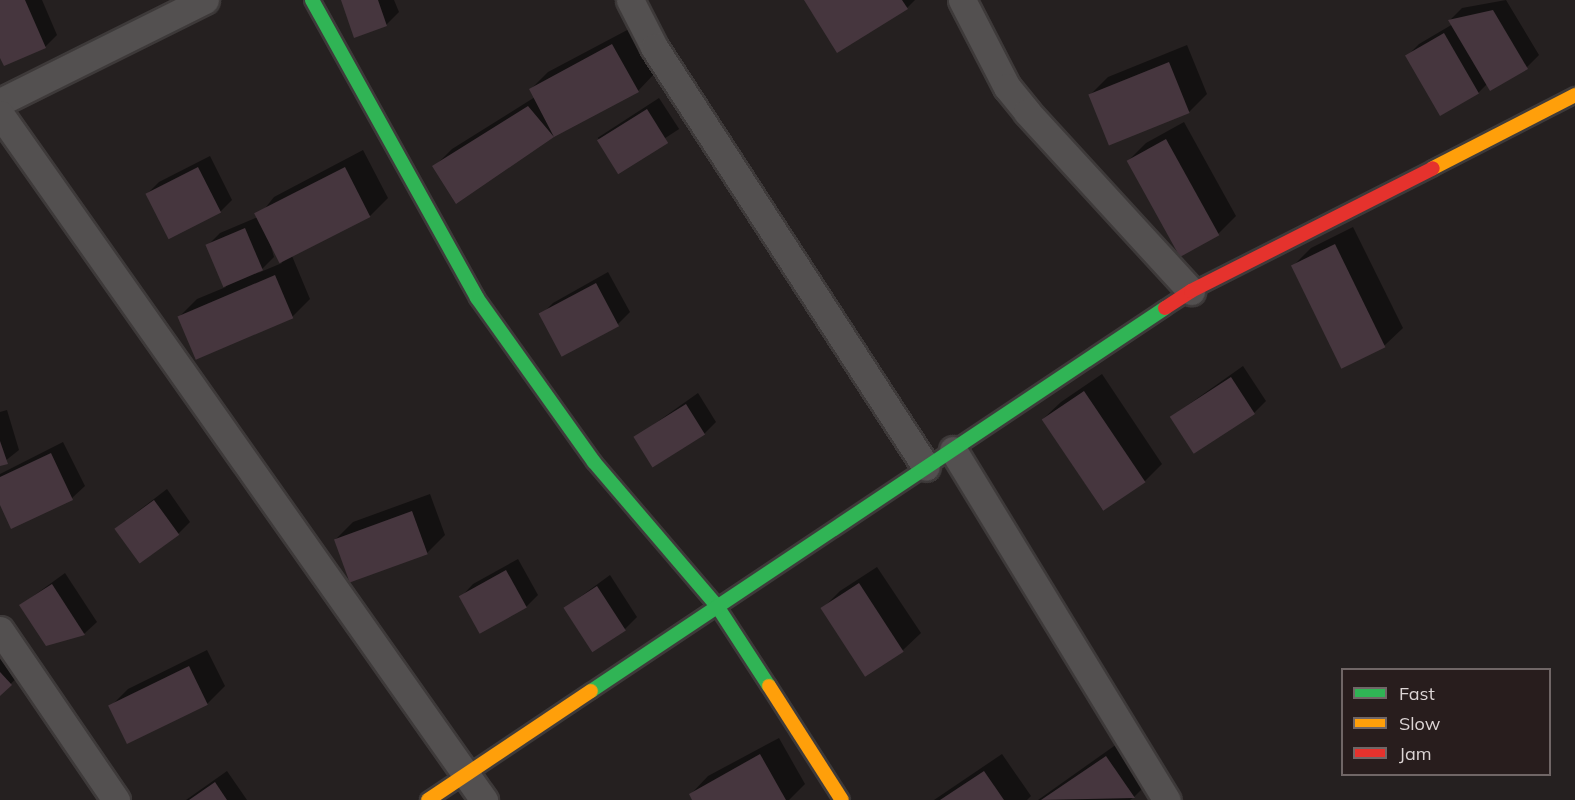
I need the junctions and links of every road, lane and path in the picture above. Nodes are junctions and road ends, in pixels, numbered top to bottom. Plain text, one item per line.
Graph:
1 (205, 0) edge
2 (312, 0) edge
3 (630, 0) edge
4 (962, 0) edge
5 (1575, 95) edge
6 (0, 102) edge
7 (0, 114) edge
8 (1191, 291) junction
9 (952, 450) junction
10 (926, 468) junction
11 (717, 606) junction
12 (0, 630) edge
13 (465, 774) junction
14 (116, 800) edge
15 (428, 800) edge
16 (484, 800) edge
17 (842, 800) edge
18 (1167, 800) edge

1 - 6 street
2 - 11 street
3 - 10 street
4 - 8 street
5 - 8 street
7 - 13 street
8 - 9 street
9 - 10 street
9 - 18 street
10 - 11 street
11 - 13 street
11 - 17 street
12 - 14 street
13 - 15 street
13 - 16 street

